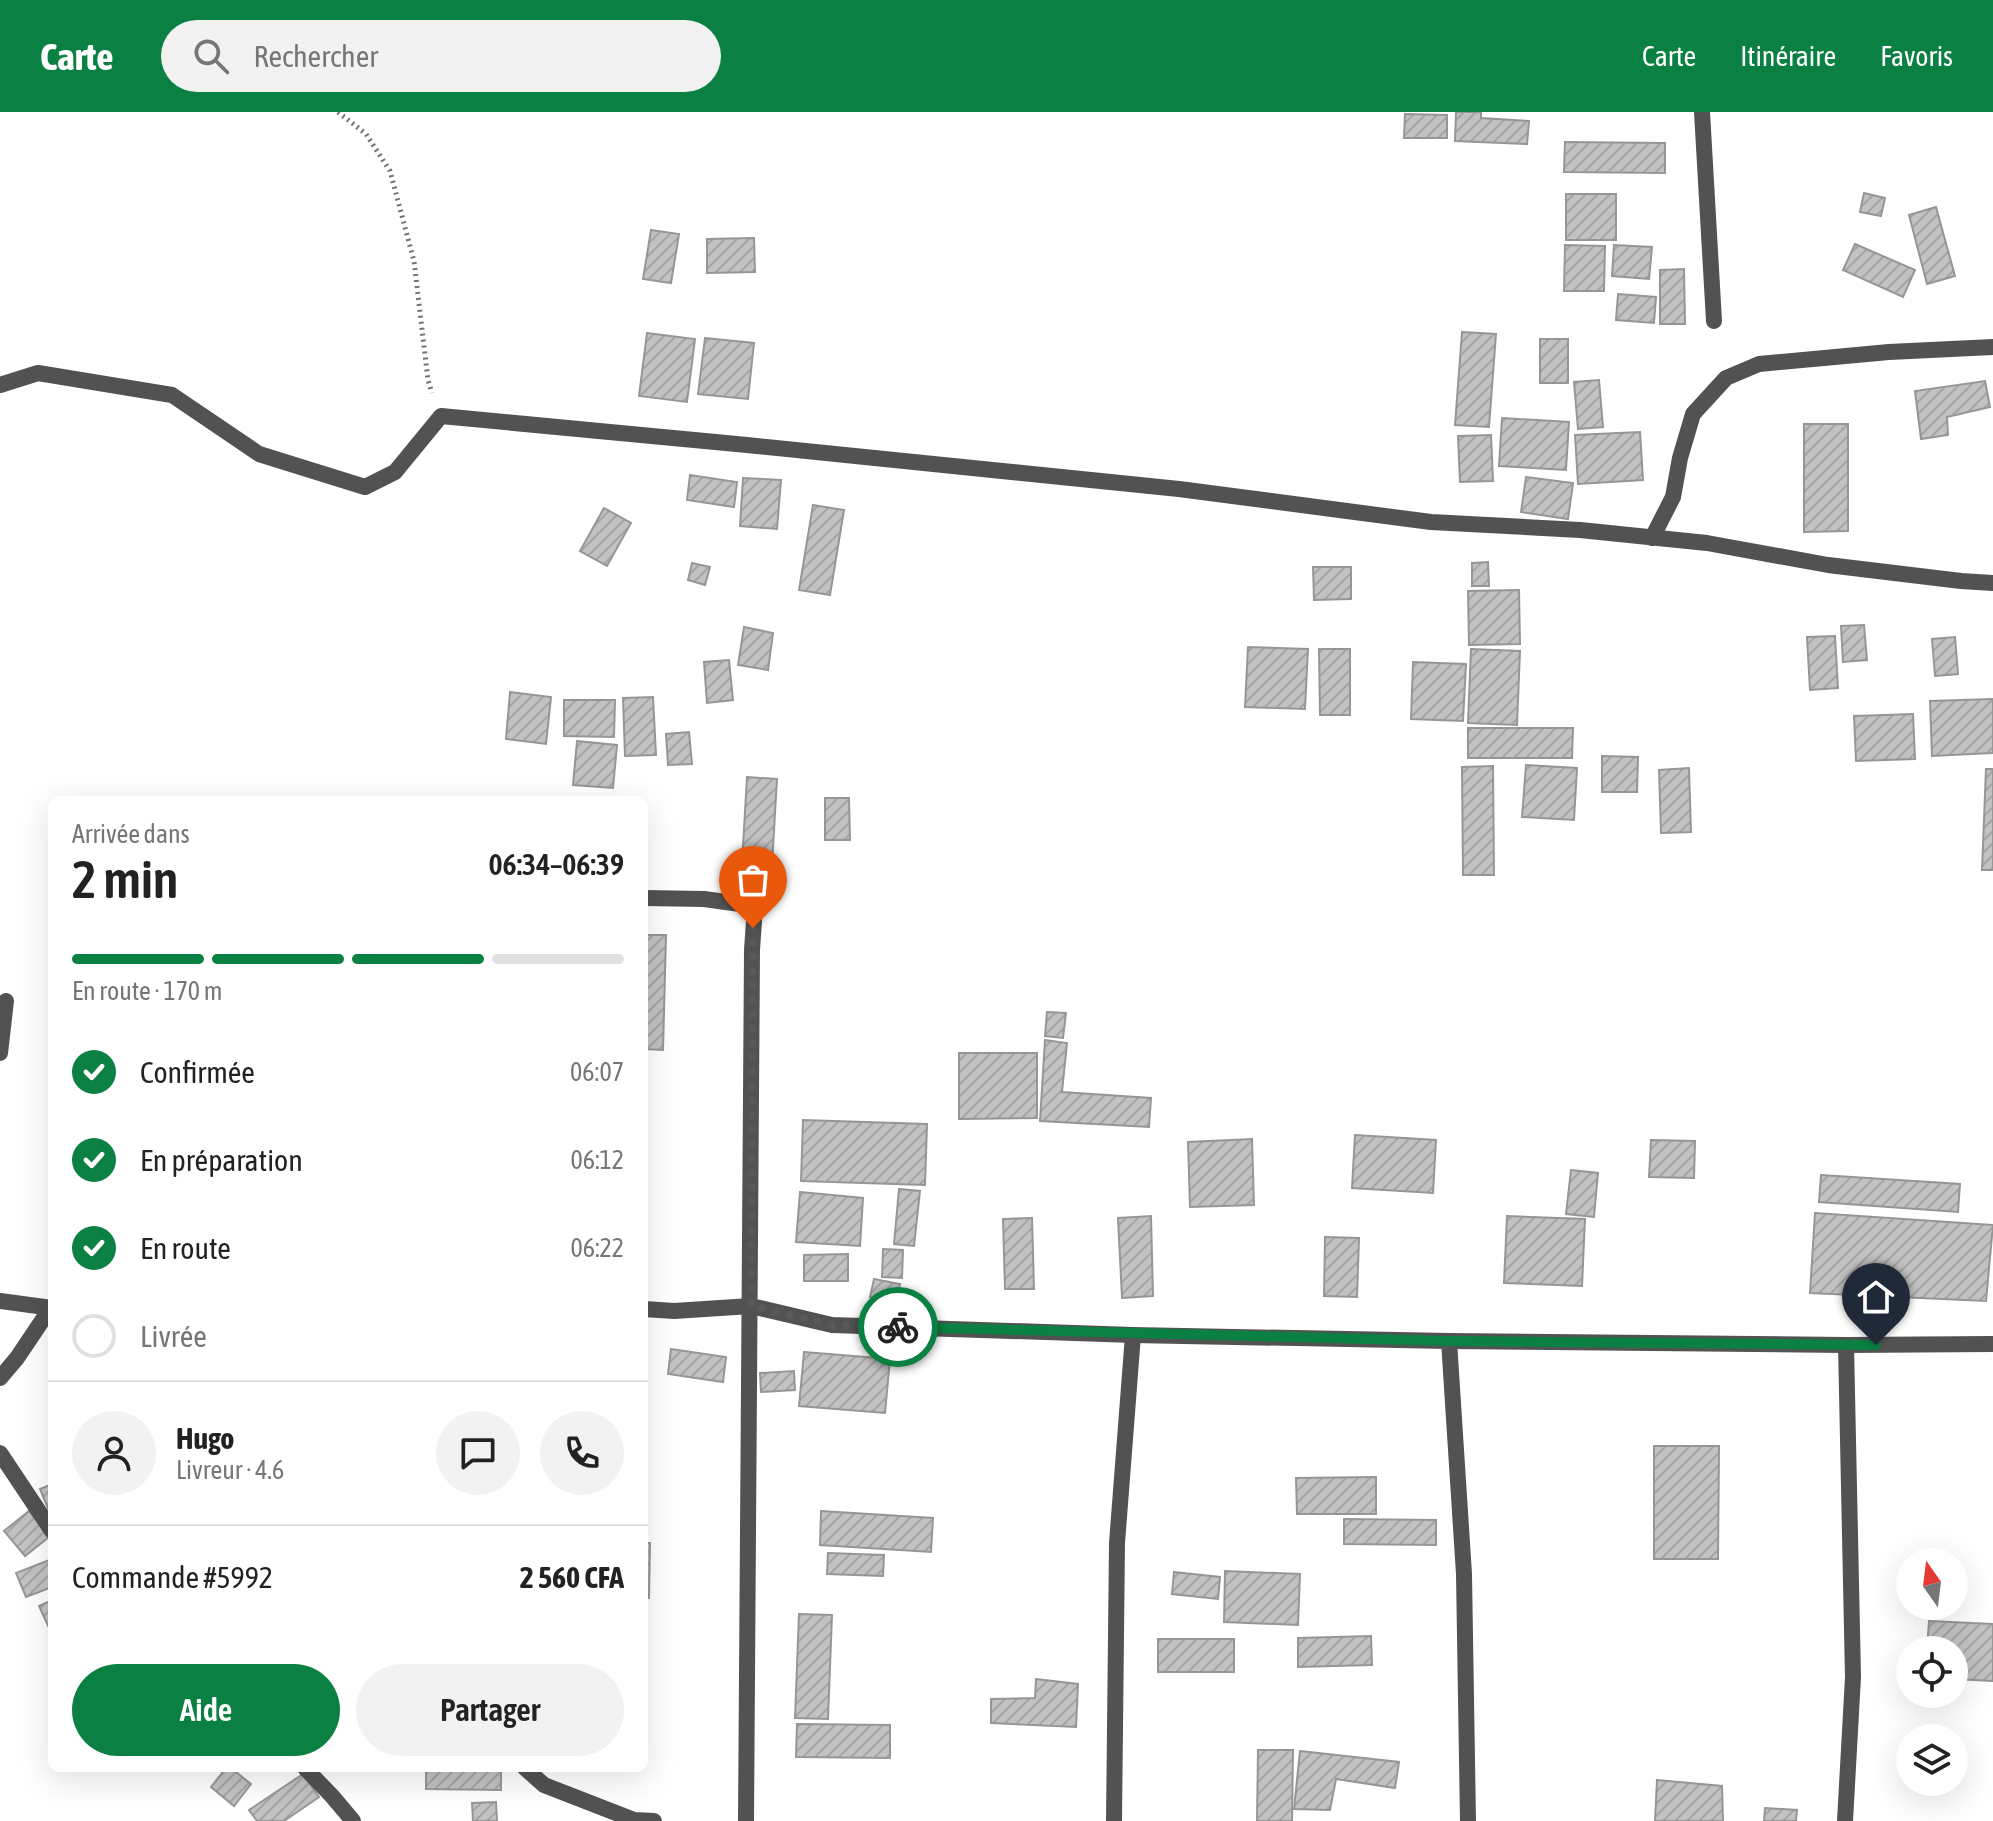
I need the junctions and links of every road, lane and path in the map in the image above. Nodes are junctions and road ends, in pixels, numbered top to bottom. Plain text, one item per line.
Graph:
1 (338, 112) edge
2 (1702, 112) edge
3 (1714, 321) dead end
4 (1993, 347) edge
5 (0, 385) edge
6 (441, 416) junction
7 (1652, 538) junction
8 (1993, 583) edge
9 (648, 898) edge
10 (6, 1001) dead end
11 (0, 1053) edge
12 (0, 1301) edge
13 (751, 1306) junction
14 (48, 1308) edge
15 (648, 1309) edge
16 (48, 1312) edge
17 (1133, 1335) junction
18 (1449, 1341) junction
19 (1993, 1344) edge
20 (1846, 1345) junction
21 (0, 1378) edge
22 (0, 1453) edge
23 (48, 1525) edge
24 (309, 1772) edge
25 (529, 1772) edge
26 (353, 1821) edge
27 (654, 1821) edge
28 (746, 1821) edge
29 (1114, 1821) edge
30 (1468, 1821) edge
31 (1845, 1821) edge

1 - 6 path
2 - 3 street
4 - 7 street
5 - 6 street
6 - 7 street
7 - 8 street
9 - 13 street
10 - 11 street
12 - 14 street
13 - 15 street
13 - 17 street
13 - 28 street
16 - 21 street
17 - 18 street
17 - 29 street
18 - 20 street
18 - 30 street
19 - 20 street
20 - 31 street
22 - 23 street
24 - 26 street
25 - 27 street

